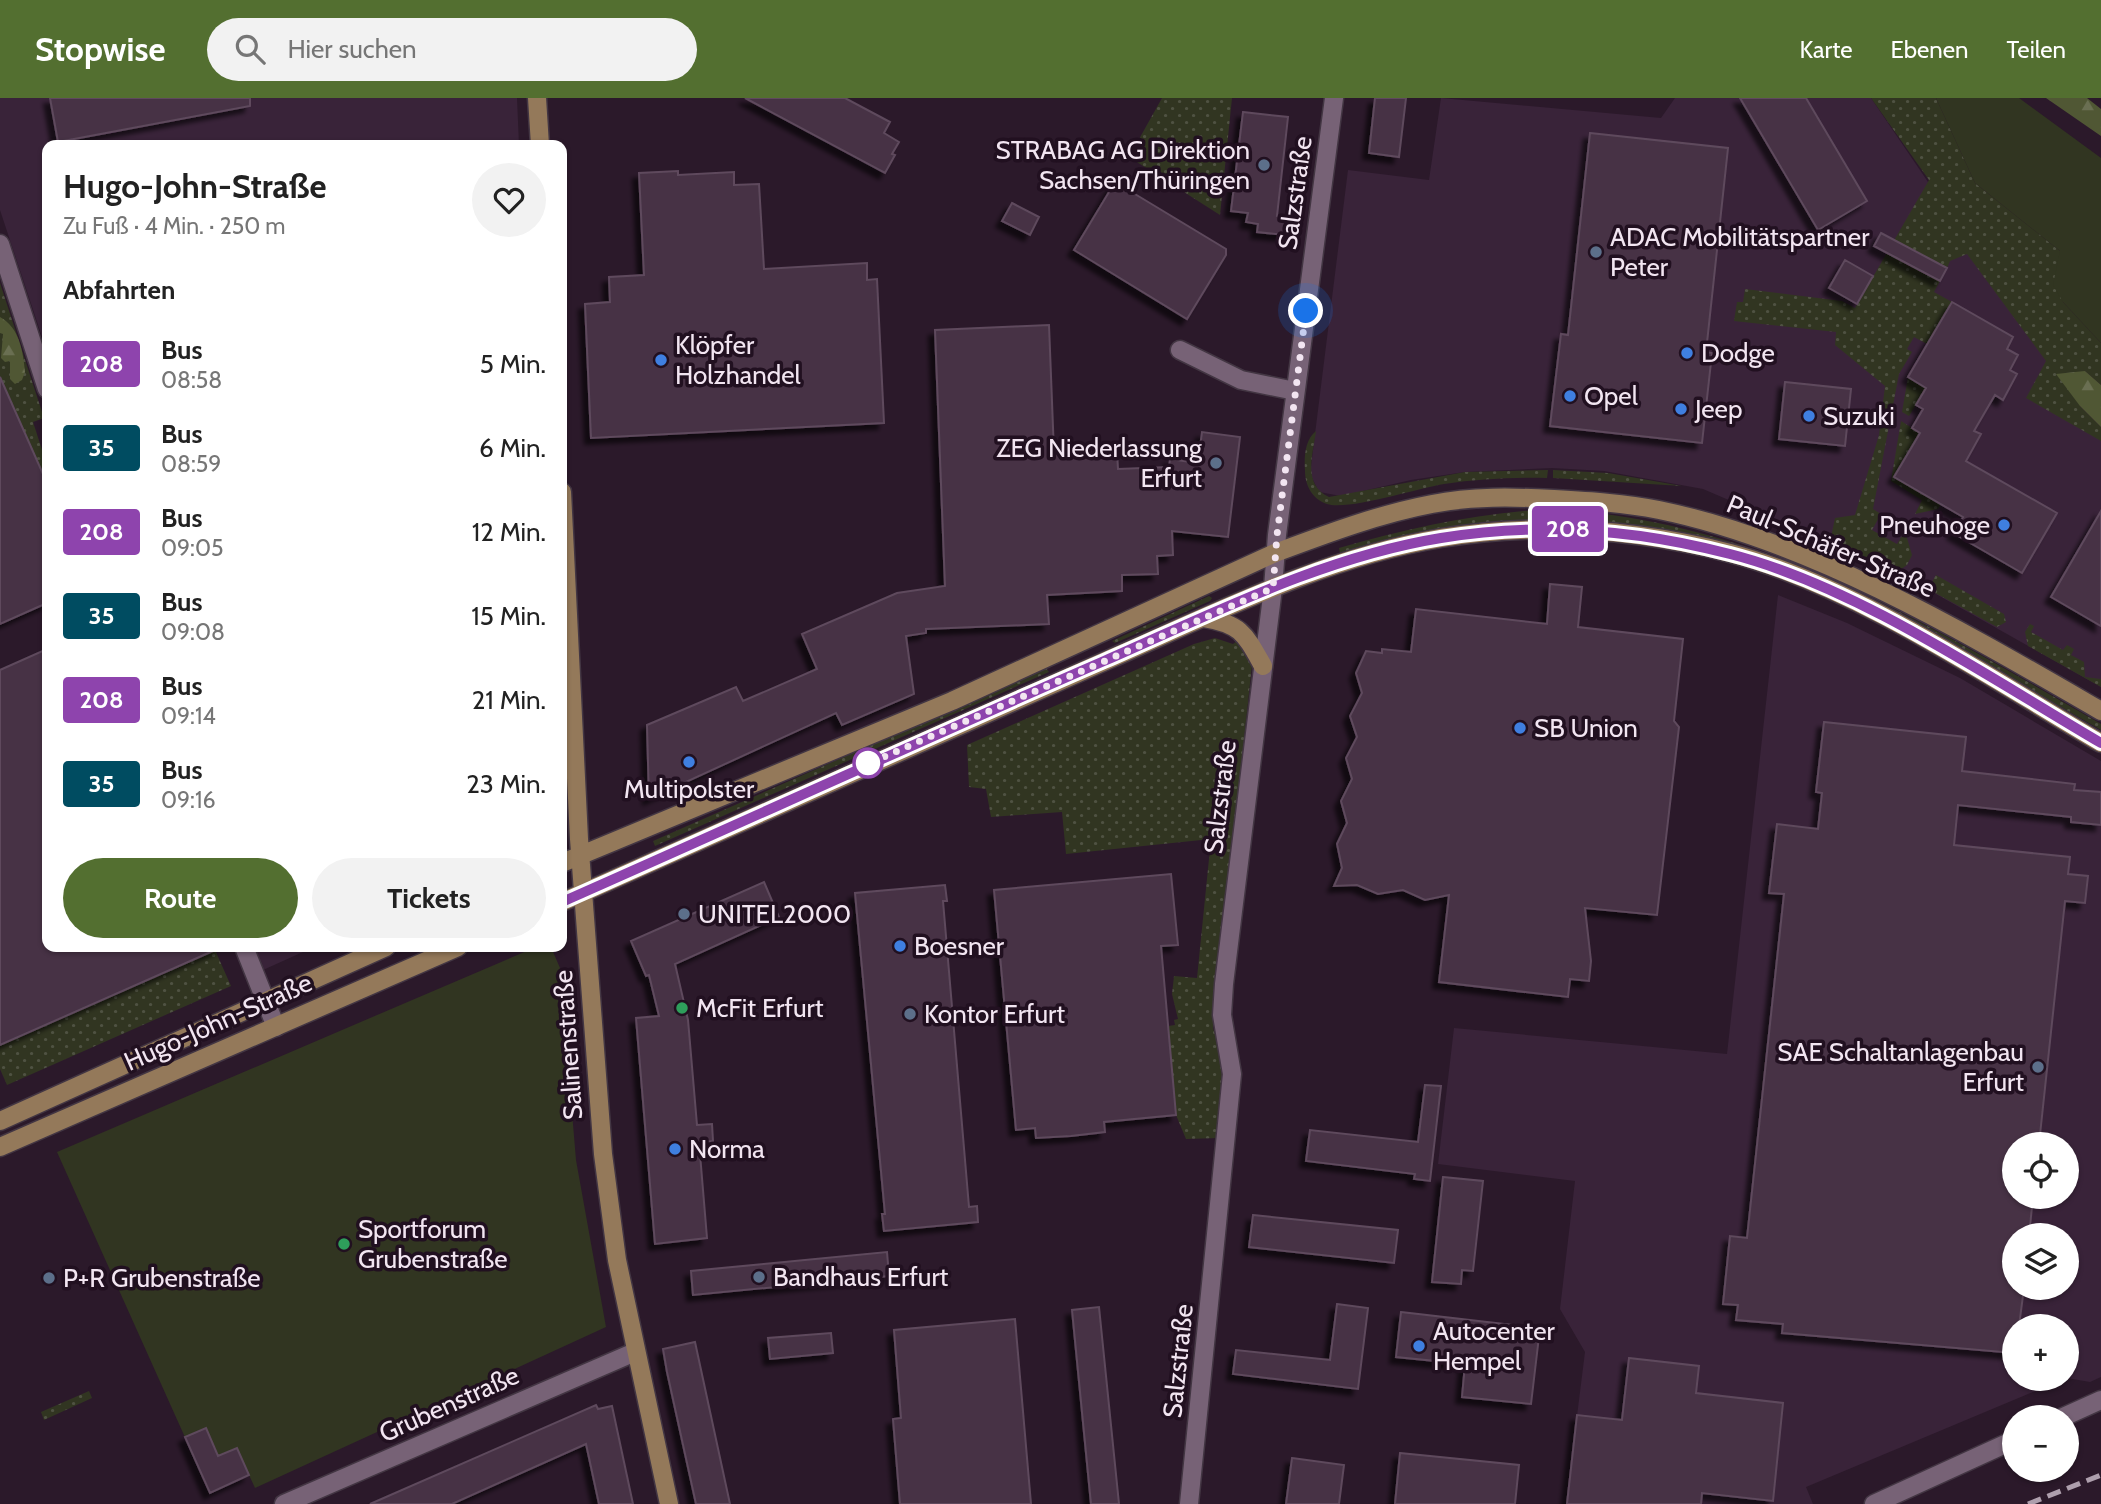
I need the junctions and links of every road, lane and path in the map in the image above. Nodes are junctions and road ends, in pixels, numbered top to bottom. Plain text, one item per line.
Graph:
1 (537, 98) edge
2 (1334, 98) edge
3 (540, 140) edge
4 (0, 244) edge
5 (1180, 350) dead end
6 (42, 374) edge
7 (1295, 391) junction
8 (1275, 553) junction
9 (1273, 588) junction
10 (567, 593) edge
11 (1204, 618) junction
12 (1263, 666) junction
13 (2101, 711) edge
14 (2101, 743) edge
15 (580, 855) junction
16 (567, 861) edge
17 (583, 892) junction
18 (567, 900) edge
19 (246, 952) edge
20 (375, 952) edge
21 (447, 952) edge
22 (266, 1001) junction
23 (276, 1027) junction
24 (0, 1121) edge
25 (0, 1147) edge
26 (635, 1352) junction
27 (2101, 1400) edge
28 (2079, 1410) edge
29 (2002, 1445) edge
30 (292, 1503) edge
31 (669, 1504) edge
32 (1189, 1504) edge
33 (1874, 1504) edge

1 - 3 main road
2 - 7 street, Salzstraße
4 - 6 street
5 - 7 street
7 - 8 street, Salzstraße
8 - 9 street, Salzstraße
8 - 13 main road, Paul-Schäfer-Straße
8 - 15 main road
9 - 11 main road
9 - 12 street, Salzstraße
9 - 14 main road, Paul-Schäfer-Straße
10 - 15 main road, Salinenstraße
11 - 12 main road
11 - 17 main road
12 - 32 street, Salzstraße
15 - 16 main road
15 - 17 main road, Salinenstraße
17 - 18 main road
17 - 26 main road, Salinenstraße
19 - 22 street
20 - 22 main road, Hugo-John-Straße
21 - 23 main road, Hugo-John-Straße
22 - 23 street
22 - 24 main road, Hugo-John-Straße
23 - 25 main road, Hugo-John-Straße
26 - 30 street, Grubenstraße
26 - 31 main road, Salinenstraße
27 - 28 street
29 - 33 street

